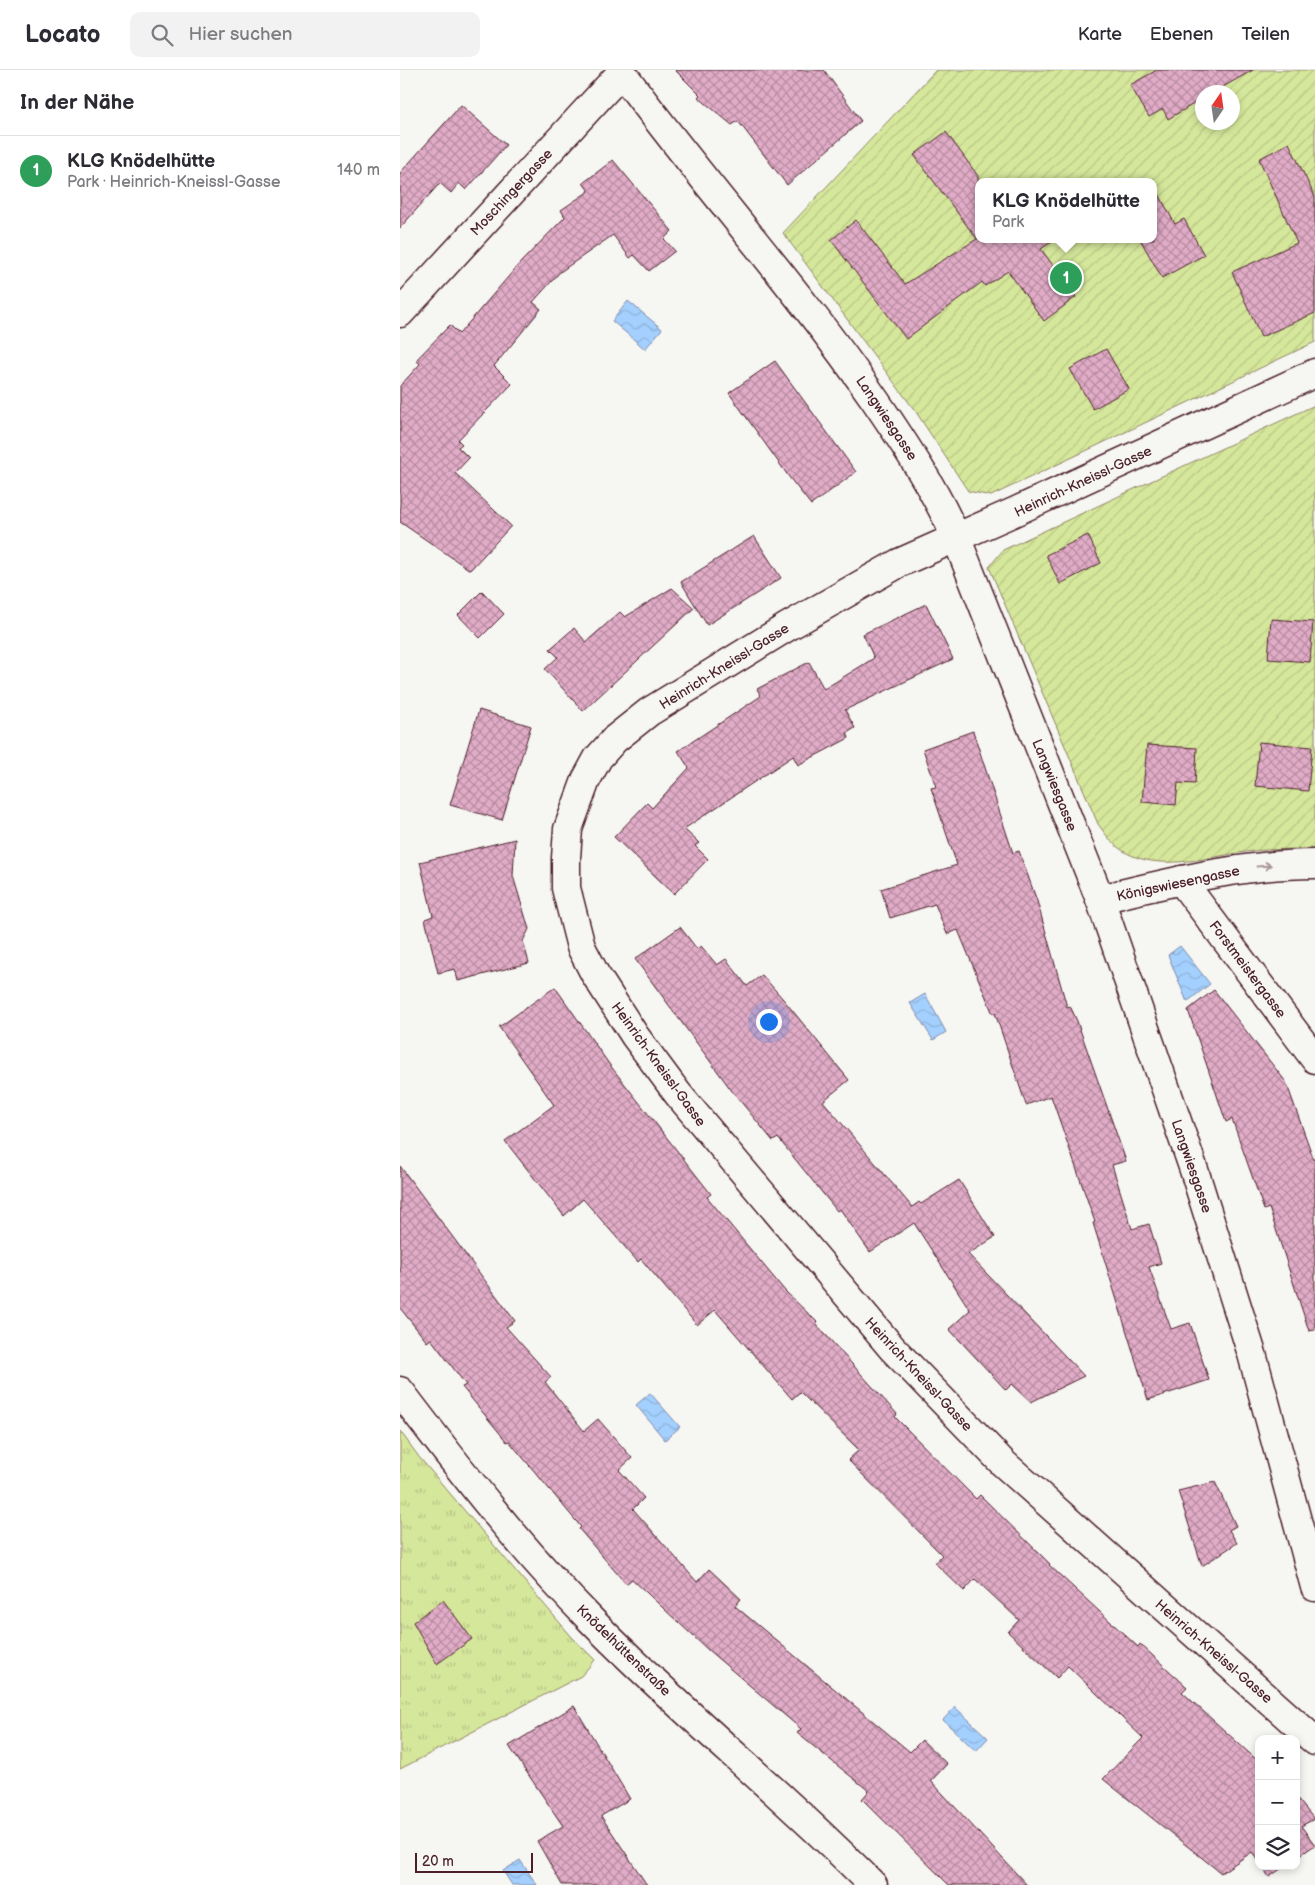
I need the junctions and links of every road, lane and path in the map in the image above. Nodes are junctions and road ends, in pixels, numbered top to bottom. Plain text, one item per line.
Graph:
1 (621, 71) edge
2 (400, 313) edge
3 (1315, 373) edge
4 (956, 536) junction
5 (1315, 864) edge
6 (1181, 880) junction
7 (1100, 899) junction
8 (1289, 1024) junction
9 (1315, 1033) edge
10 (1315, 1059) edge
11 (400, 1391) edge
12 (1315, 1587) edge
13 (1315, 1741) edge
14 (873, 1885) edge

1 - 2 street, Moschingergasse
1 - 4 street, Langwiesgasse
3 - 4 street, Heinrich-Kneissl-Gasse
4 - 7 street, Langwiesgasse
4 - 13 street, Heinrich-Kneissl-Gasse
6 -> 5 street, Königswiesengasse
6 - 7 street, Königswiesengasse
6 - 8 street, Forstmeistergasse
7 - 12 street, Langwiesgasse
8 - 9 street
8 - 10 street, Forstmeistergasse
11 - 14 street, Knödelhüttenstraße

